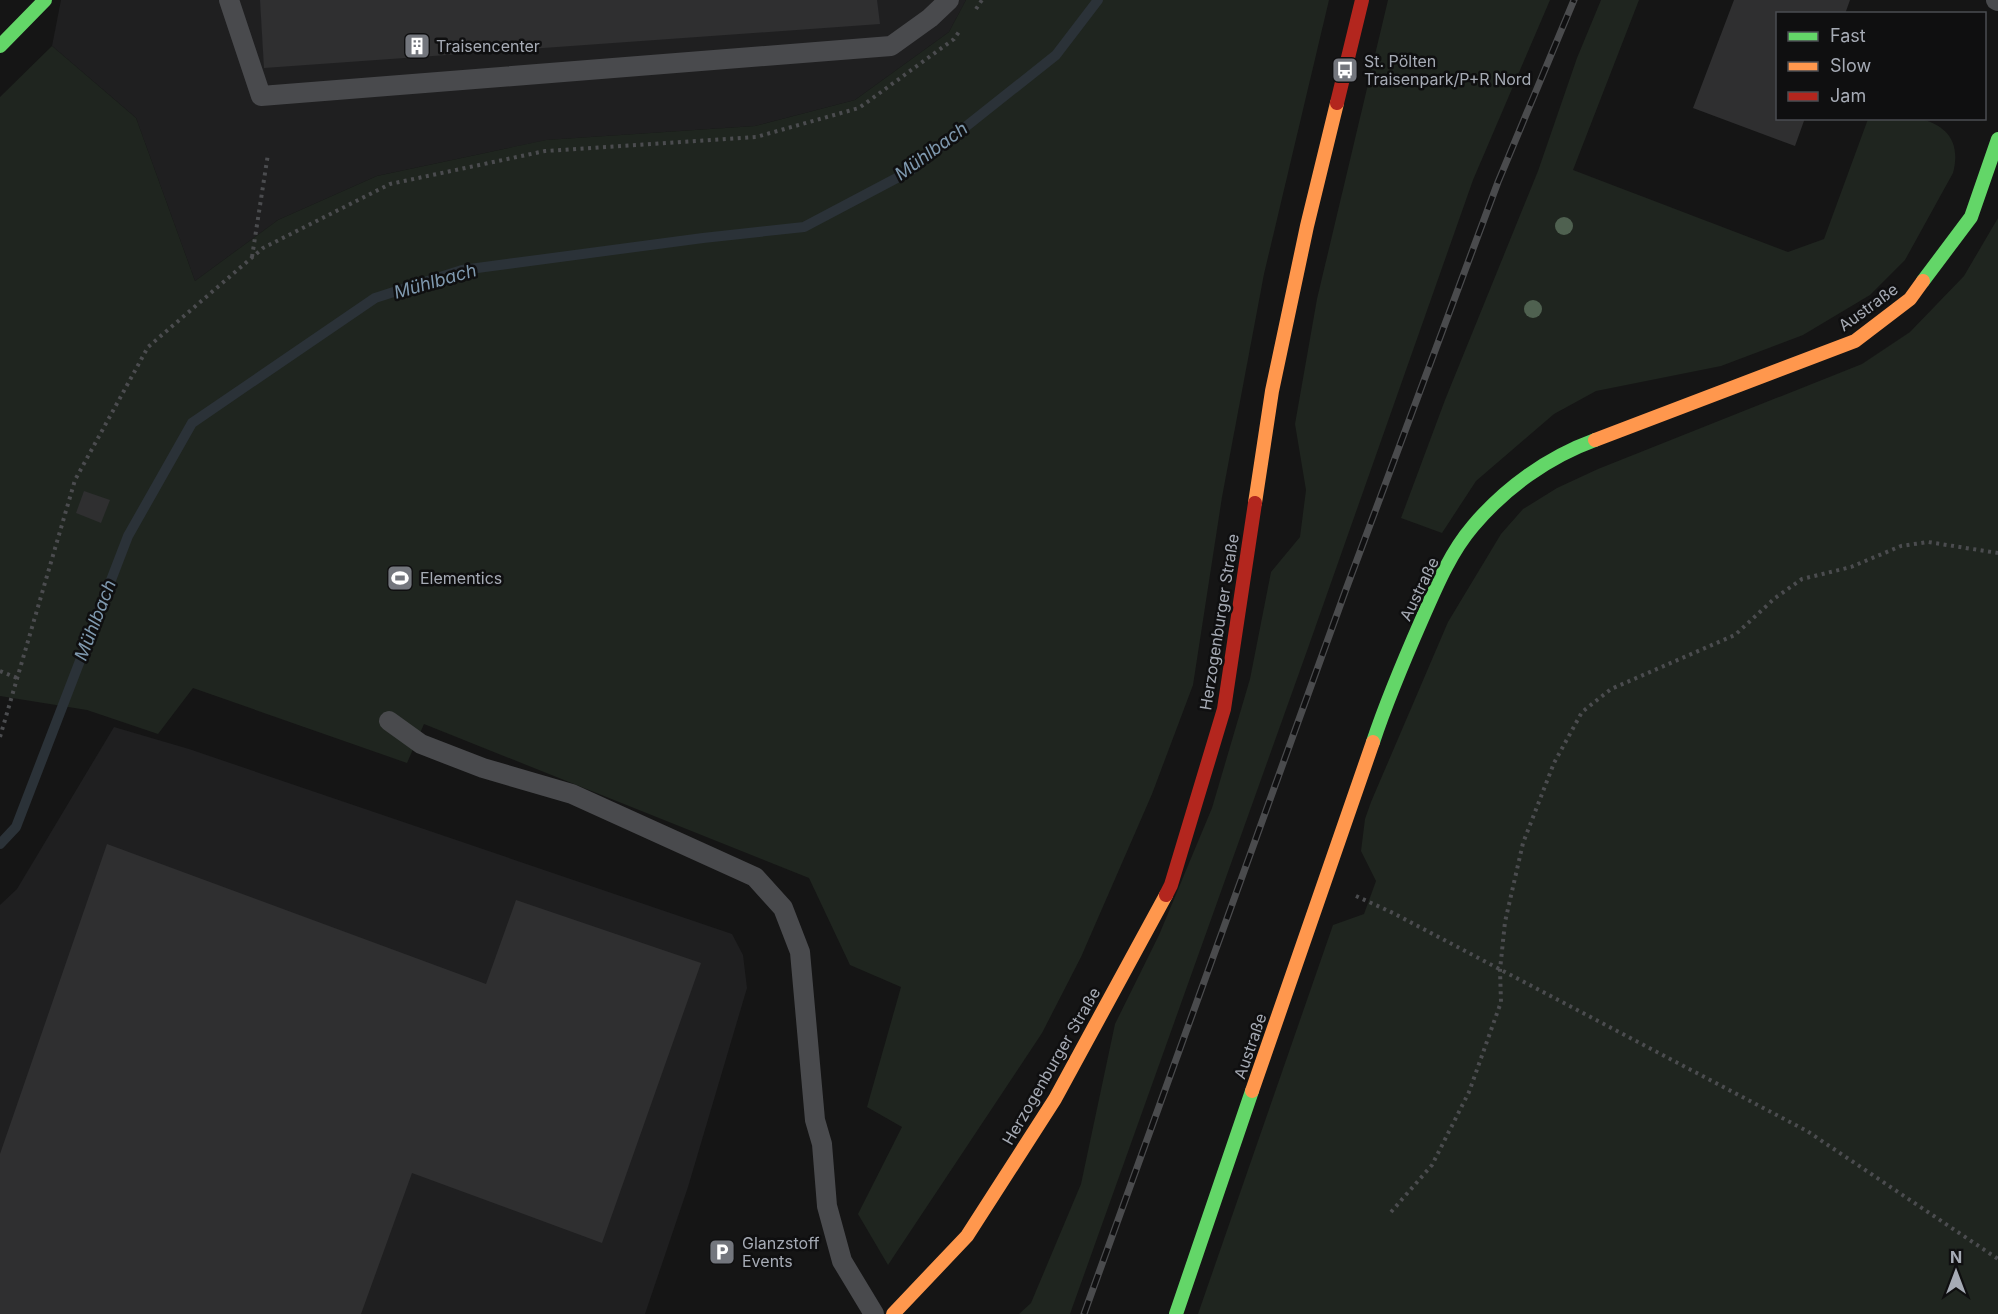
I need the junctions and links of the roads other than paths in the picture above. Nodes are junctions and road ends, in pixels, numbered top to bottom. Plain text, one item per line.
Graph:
1 (45, 0) edge
2 (229, 0) edge
3 (949, 0) edge
4 (1362, 0) edge
5 (930, 9) edge
6 (0, 46) edge
7 (1998, 139) edge
8 (389, 721) dead end
9 (874, 1314) edge
10 (893, 1314) edge
11 (1176, 1314) edge

1 - 6 street
2 - 5 lane
3 - 5 lane
4 - 10 street, Herzogenburger Straße
7 - 11 street, Austraße
8 - 9 lane

